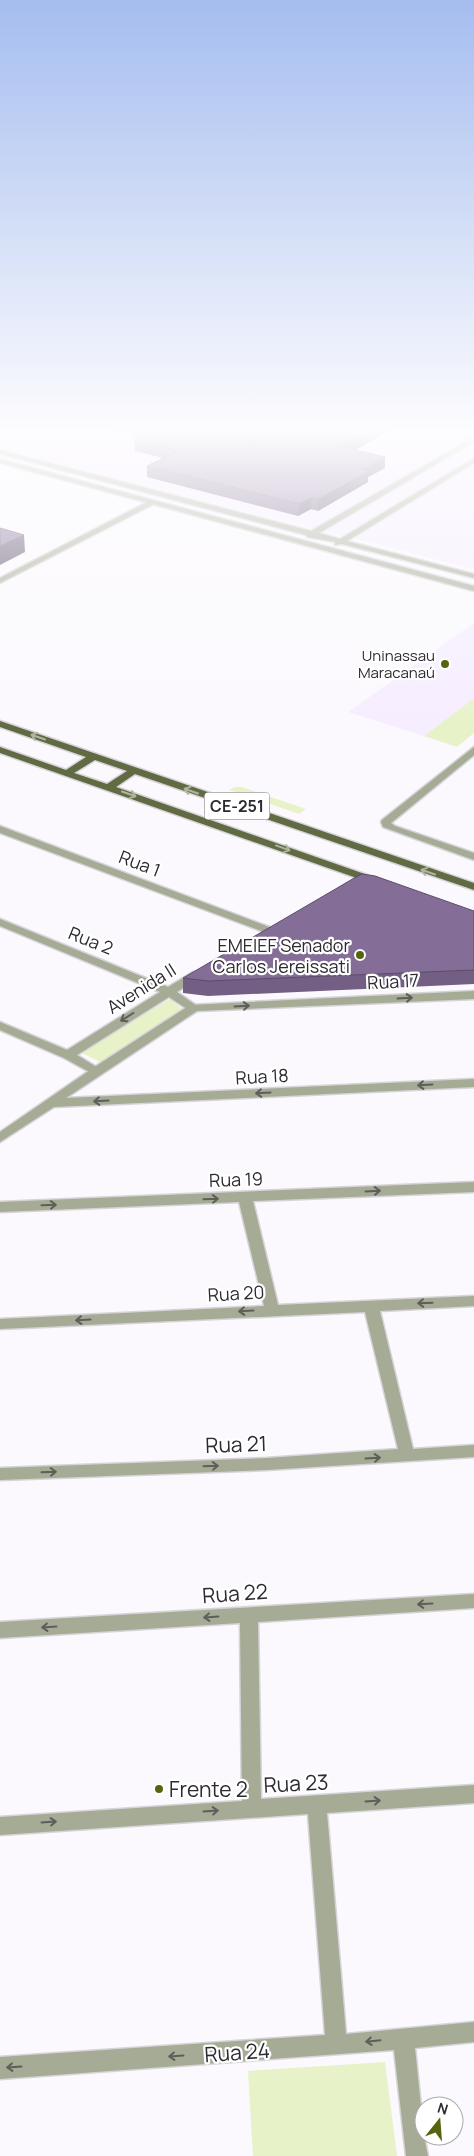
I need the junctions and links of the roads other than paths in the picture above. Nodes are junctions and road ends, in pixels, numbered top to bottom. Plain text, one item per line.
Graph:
1 (104, 528) edge
2 (249, 528) edge
3 (292, 528) edge
4 (322, 528) edge
5 (364, 528) edge
6 (313, 533) junction
7 (298, 541) junction
8 (342, 541) junction
9 (328, 550) junction
10 (474, 576) edge
11 (0, 581) edge
12 (474, 589) edge
13 (0, 724) edge
14 (0, 750) edge
15 (474, 750) edge
16 (93, 757) junction
17 (134, 771) junction
18 (67, 773) junction
19 (109, 787) junction
20 (0, 829) edge
21 (474, 857) edge
22 (363, 877) junction
23 (346, 886) edge
24 (389, 886) edge
25 (474, 888) edge
26 (0, 922) edge
27 (252, 940) edge
28 (210, 966) edge
29 (168, 991) junction
30 (474, 995) edge
31 (194, 1008) junction
32 (0, 1026) edge
33 (68, 1055) junction
34 (97, 1071) junction
35 (474, 1083) edge
36 (52, 1104) junction
37 (0, 1138) edge
38 (474, 1187) edge
39 (245, 1197) junction
40 (0, 1207) edge
41 (474, 1301) edge
42 (371, 1305) junction
43 (272, 1310) junction
44 (0, 1324) edge
45 (474, 1451) edge
46 (407, 1456) junction
47 (0, 1474) edge
48 (474, 1601) edge
49 (249, 1615) junction
50 (0, 1630) edge
51 (474, 1794) edge
52 (316, 1805) junction
53 (252, 1808) junction
54 (0, 1826) edge
55 (474, 2032) edge
56 (403, 2038) junction
57 (336, 2045) junction
58 (0, 2068) edge
59 (417, 2156) edge

1 - 11 street
2 - 7 street
3 - 6 street
4 - 6 street
5 - 8 street
6 - 7 street
6 - 8 street
7 - 9 street
8 - 9 street
8 - 10 street
9 - 12 street
16 -> 13 main road, CE-251
14 - 18 main road, CE-251
15 - 21 street
16 - 17 main road, CE-251
16 - 18 main road
17 - 19 main road
25 -> 17 main road, CE-251
18 - 19 main road, CE-251
19 -> 22 main road, CE-251
20 - 27 street, Rua 1
22 - 23 street
22 - 24 main road, CE-251
26 - 29 street, Rua 2
28 - 29 street, Avenida II
29 - 31 street, Rua 2
29 -> 33 street, Avenida II
31 -> 30 street, Rua 17
31 - 34 street
32 - 33 street
33 - 34 street
34 - 36 street
35 -> 36 street, Rua 18
36 - 37 street
39 -> 38 street, Rua 19
40 -> 39 street, Rua 19
39 - 43 street
41 -> 42 street, Rua 20
42 - 43 street, Rua 20
42 - 46 street
43 -> 44 street, Rua 20
45 - 46 street, Rua 21
47 -> 46 street, Rua 21
48 -> 49 street, Rua 22
49 -> 50 street, Rua 22
49 - 53 street
52 -> 51 street, Rua 23
52 - 53 street, Rua 23
52 - 57 street
54 -> 53 street, Rua 23
55 - 56 street, Rua 24
56 -> 57 street, Rua 24
56 - 59 street
57 -> 58 street, Rua 24

